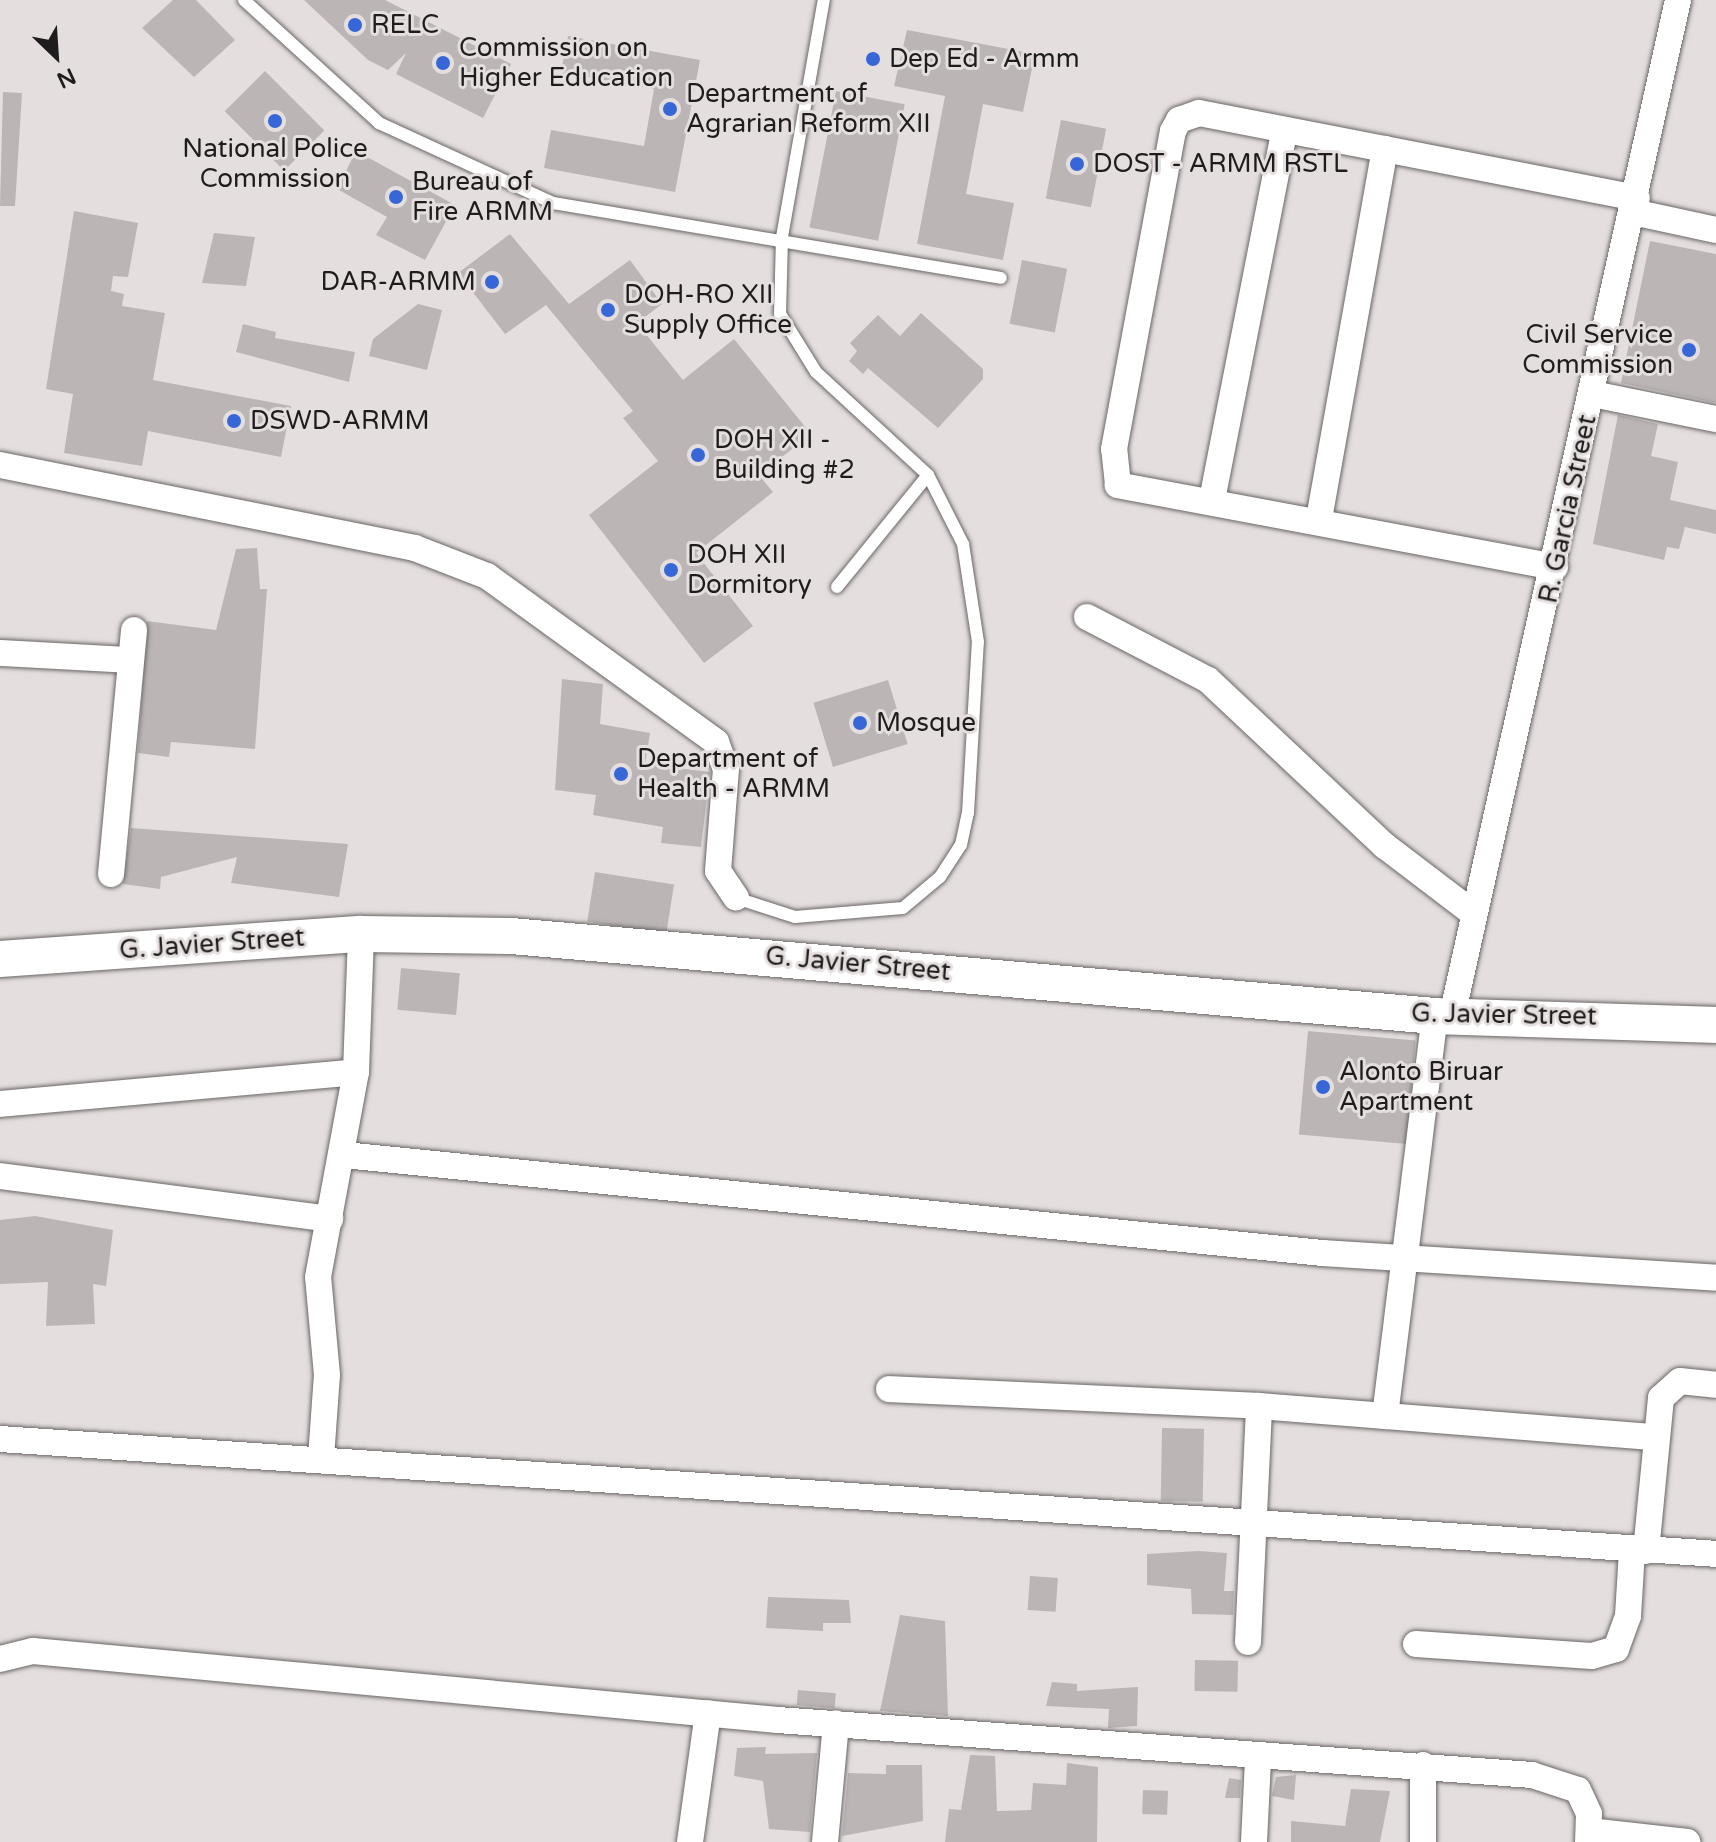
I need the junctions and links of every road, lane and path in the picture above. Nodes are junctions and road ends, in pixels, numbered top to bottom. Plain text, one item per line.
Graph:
1 (244, 0) edge
2 (824, 0) edge
3 (1678, 0) edge
4 (1284, 132) junction
5 (1385, 149) junction
6 (1635, 205) junction
7 (1716, 230) edge
8 (782, 237) junction
9 (1001, 278) dead end
10 (1593, 394) junction
11 (1716, 419) edge
12 (0, 465) edge
13 (928, 475) junction
14 (1212, 500) junction
15 (1319, 519) junction
16 (1555, 567) junction
17 (837, 587) dead end
18 (1087, 617) dead end
19 (134, 630) dead end
20 (0, 653) edge
21 (128, 660) junction
22 (111, 874) dead end
23 (736, 898) joint
24 (1473, 913) junction
25 (361, 934) junction
26 (0, 959) edge
27 (1444, 1016) junction
28 (1716, 1025) edge
29 (356, 1072) junction
30 (0, 1104) edge
31 (344, 1155) junction
32 (0, 1176) edge
33 (330, 1219) junction
34 (1402, 1257) junction
35 (1716, 1278) edge
36 (1716, 1385) edge
37 (889, 1389) dead end
38 (1259, 1406) junction
39 (1385, 1416) junction
40 (1655, 1437) junction
41 (0, 1439) edge
42 (321, 1458) junction
43 (1255, 1527) junction
44 (1639, 1551) junction
45 (1716, 1554) edge
46 (1248, 1642) dead end
47 (1416, 1644) dead end
48 (0, 1659) edge
49 (708, 1713) junction
50 (836, 1724) junction
51 (1258, 1759) junction
52 (1423, 1765) junction
53 (1588, 1836) edge
54 (690, 1842) edge
55 (825, 1842) edge
56 (1254, 1842) edge
57 (1423, 1842) edge
58 (1687, 1842) edge

1 - 8 lane
2 - 8 lane
3 - 6 street, R. Garcia Street
4 - 5 street
4 - 14 street
4 - 14 street
5 - 6 street
5 - 15 street
6 - 7 street
6 - 10 street, R. Garcia Street
8 - 9 lane
8 - 13 lane
10 - 11 street
10 - 16 street, R. Garcia Street
12 - 23 street
13 - 17 lane
13 - 23 lane
14 - 15 street
15 - 16 street
16 - 24 street, R. Garcia Street
18 - 24 street
19 - 21 street
20 - 21 street
21 - 22 street
24 - 27 street, R. Garcia Street
25 - 26 street, G. Javier Street
25 - 27 street, G. Javier Street
25 - 29 street
27 - 28 street, G. Javier Street
27 - 34 street, R. Garcia Street
29 - 30 street
29 - 31 street
31 - 33 street
31 - 34 street
32 - 33 street
33 - 42 street
34 - 35 street
34 - 39 street, R. Garcia Street
36 - 40 street
37 - 38 street
38 - 39 street
38 - 43 street
39 - 40 street
40 - 44 street
41 - 42 street
42 - 43 street
43 - 44 street
43 - 46 street
44 - 45 street
44 - 47 street
48 - 49 street
49 - 50 street
49 - 54 street
50 - 51 street
50 - 55 street
51 - 52 street
51 - 56 street
52 - 53 street
52 - 57 street
53 - 58 street

